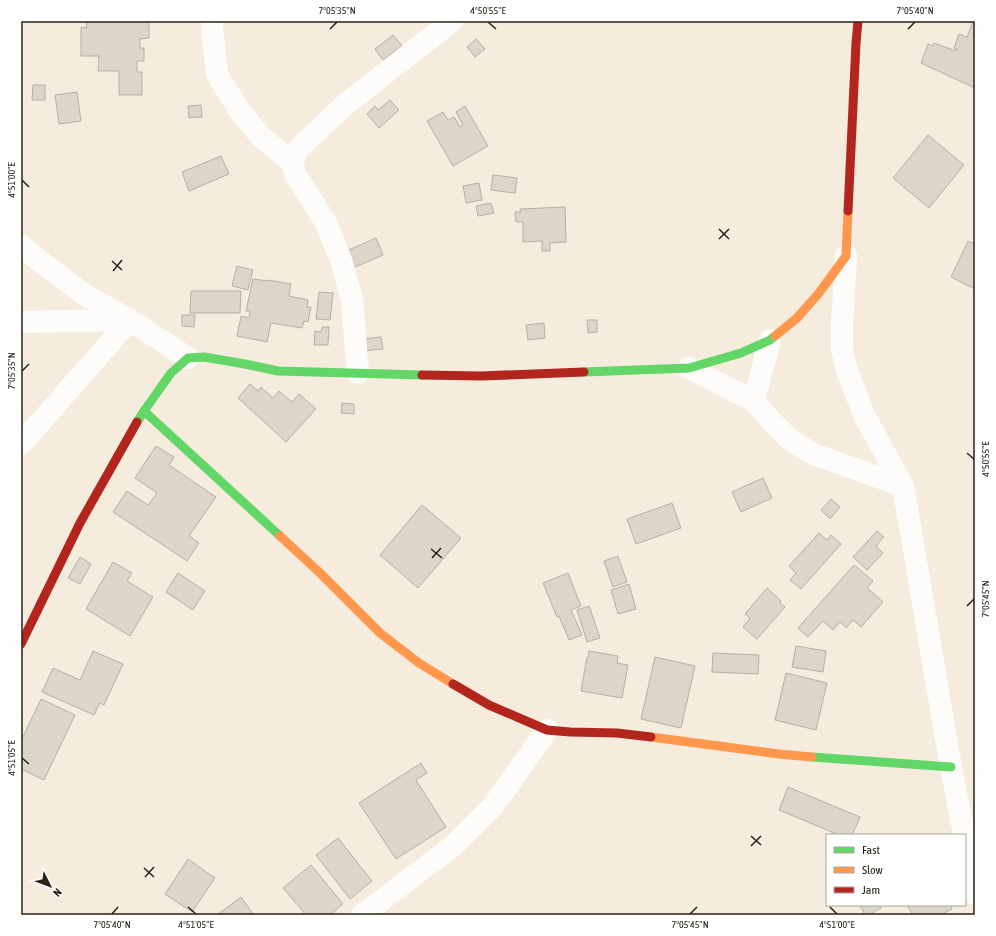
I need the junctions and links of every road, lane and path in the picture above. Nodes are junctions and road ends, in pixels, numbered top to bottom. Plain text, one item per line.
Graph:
1 (213, 21) edge
2 (452, 21) edge
3 (858, 21) edge
4 (292, 162) junction
5 (21, 245) edge
6 (846, 256) junction
7 (130, 320) junction
8 (21, 322) edge
9 (770, 340) junction
10 (188, 358) junction
11 (689, 368) junction
12 (358, 373) junction
13 (754, 401) junction
14 (144, 411) junction
15 (21, 444) edge
16 (903, 486) junction
17 (21, 644) edge
18 (547, 730) junction
19 (952, 767) junction
20 (964, 834) edge
21 (966, 845) edge
22 (975, 894) edge
23 (362, 915) edge

1 - 4 street
2 - 4 street
3 - 6 street
4 - 12 street
5 - 7 street
6 - 9 street
6 - 16 street
7 - 8 street
7 - 10 street
7 - 15 street
9 - 11 street
9 - 13 street
10 - 12 street
10 - 14 street
11 - 12 street
11 - 13 street
13 - 16 street
14 - 17 street
14 - 18 street
16 - 19 street
18 - 19 street
18 - 23 street
19 - 20 street
21 - 22 street

